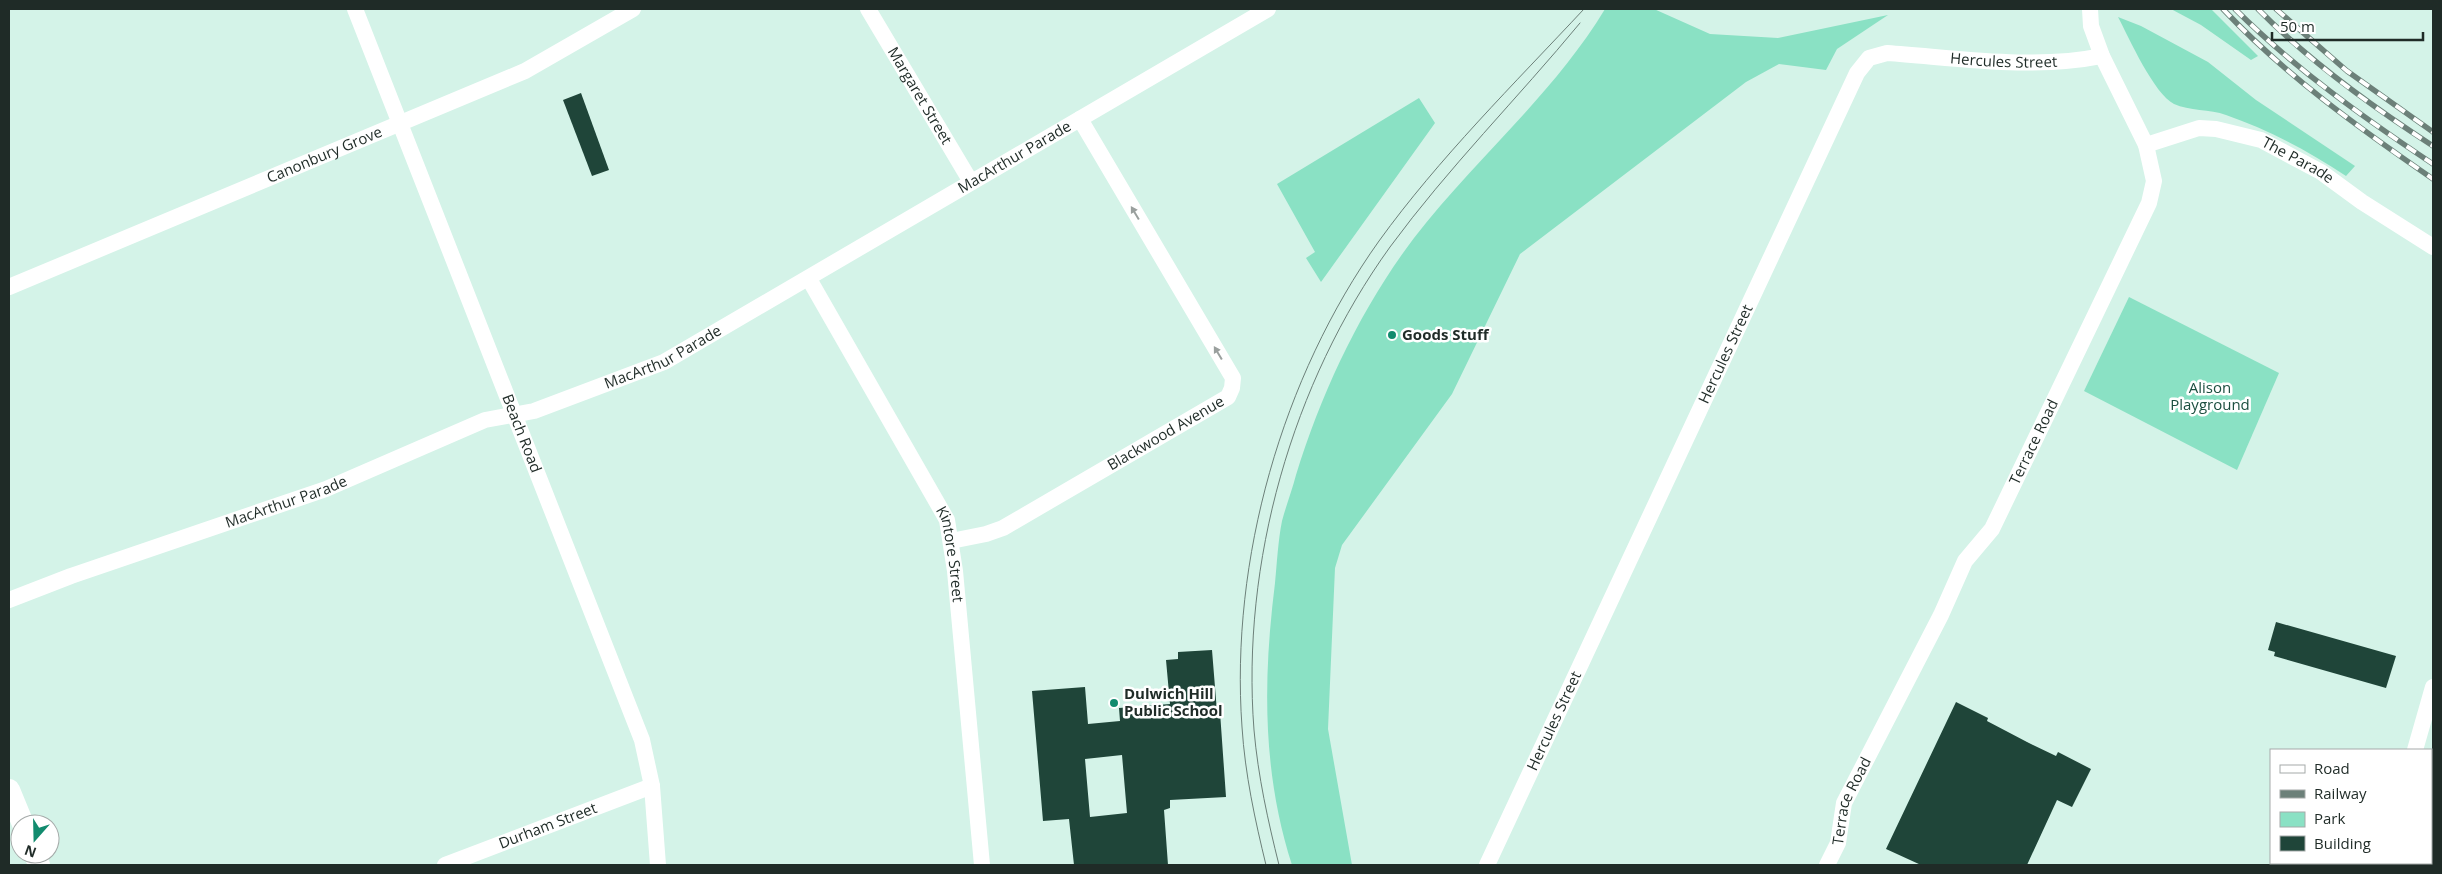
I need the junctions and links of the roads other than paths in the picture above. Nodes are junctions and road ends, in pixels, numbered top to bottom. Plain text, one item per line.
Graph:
1 (356, 9) edge
2 (633, 9) edge
3 (868, 9) edge
4 (1268, 9) edge
5 (2090, 9) edge
6 (2102, 56) junction
7 (1080, 119) junction
8 (401, 122) junction
9 (2146, 145) junction
10 (971, 182) junction
11 (2433, 248) edge
12 (809, 279) junction
13 (9, 287) edge
14 (515, 413) junction
15 (951, 541) junction
16 (9, 600) edge
17 (2433, 687) edge
18 (2415, 749) edge
19 (652, 786) junction
20 (9, 790) edge
21 (19, 814) edge
22 (445, 865) edge
23 (658, 865) edge
24 (982, 865) edge
25 (1487, 865) edge
26 (1827, 865) edge

1 - 8 street, Beach Road
2 - 8 street, Canonbury Grove
3 - 10 street, Margaret Street
4 - 7 street, MacArthur Parade
5 - 6 street, Terrace Road
6 - 9 street, Terrace Road
6 - 25 street, Hercules Street
7 - 10 street, MacArthur Parade
15 -> 7 street, Blackwood Avenue
8 - 13 street, Canonbury Grove
8 - 14 street, Beach Road
9 - 11 street, The Parade
9 - 26 street, Terrace Road
10 - 12 street, MacArthur Parade
12 - 14 street, MacArthur Parade
12 - 15 street, Kintore Street
14 - 16 street, MacArthur Parade
14 - 19 street, Beach Road
15 - 24 street, Kintore Street
17 - 18 street
19 - 22 street, Durham Street
19 - 23 street, Beach Road
20 - 21 main road

